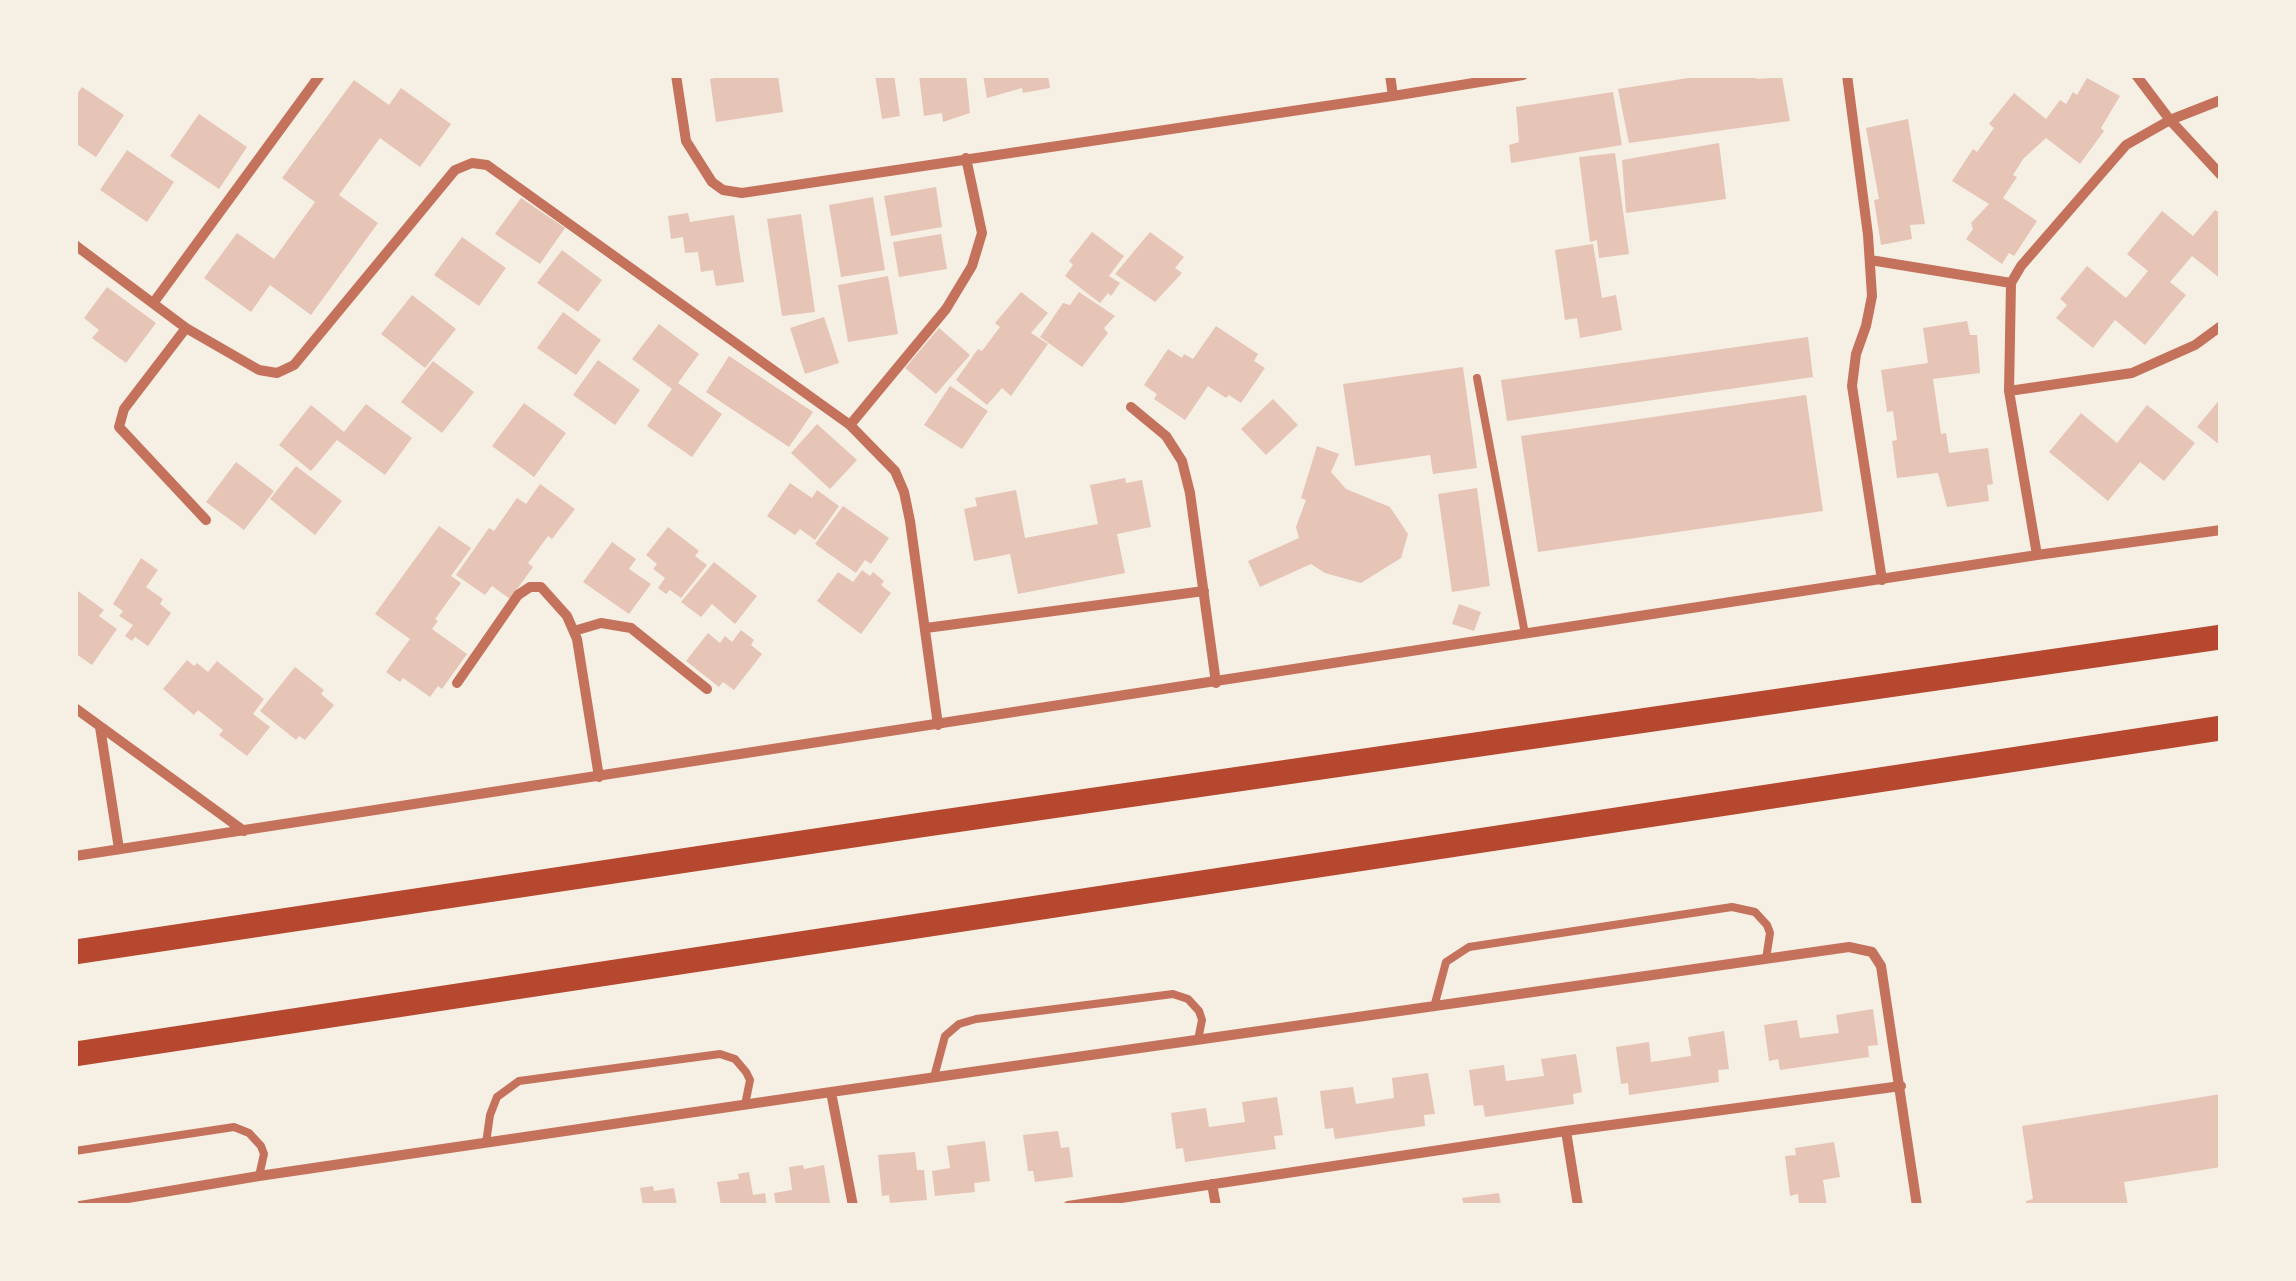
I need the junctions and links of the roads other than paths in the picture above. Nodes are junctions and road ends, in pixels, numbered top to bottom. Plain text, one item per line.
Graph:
1 (320, 75) edge
2 (676, 75) edge
3 (1390, 75) edge
4 (1523, 75) edge
5 (1846, 75) edge
6 (2136, 75) edge
7 (1393, 96) junction
8 (2221, 100) edge
9 (2170, 120) junction
10 (966, 158) junction
11 (2221, 175) edge
12 (75, 245) edge
13 (1870, 260) junction
14 (2010, 282) junction
15 (154, 302) junction
16 (2221, 326) edge
17 (186, 328) junction
18 (1477, 378) dead end
19 (2010, 391) junction
20 (1131, 407) dead end
21 (850, 425) junction
22 (206, 520) dead end
23 (2221, 530) edge
24 (2038, 555) junction
25 (1882, 580) junction
26 (1204, 591) junction
27 (926, 628) junction
28 (574, 631) junction
29 (1525, 635) junction
30 (2221, 637) edge
31 (1216, 682) junction
32 (457, 683) dead end
33 (707, 689) dead end
34 (75, 708) edge
35 (938, 725) junction
36 (100, 726) junction
37 (2221, 728) edge
38 (599, 776) junction
39 (244, 832) junction
40 (119, 849) junction
41 (75, 856) edge
42 (75, 952) edge
43 (1766, 959) junction
44 (1434, 1007) junction
45 (1198, 1040) junction
46 (75, 1054) edge
47 (934, 1077) junction
48 (1901, 1086) junction
49 (831, 1092) junction
50 (745, 1104) junction
51 (1566, 1131) junction
52 (486, 1143) junction
53 (75, 1151) edge
54 (259, 1176) junction
55 (1212, 1184) junction
56 (80, 1206) edge
57 (853, 1206) edge
58 (1068, 1206) edge
59 (1216, 1206) edge
60 (1578, 1206) edge
61 (1917, 1206) edge

1 - 15 street
2 - 10 street
3 - 7 street
4 - 7 street
5 - 13 street
6 - 9 street
7 - 10 street
8 - 9 street
9 - 11 street
9 - 14 street
10 - 21 street
12 - 15 street
13 - 14 street
13 - 25 street
14 - 19 street
15 - 17 street
16 - 19 street
17 - 21 street
17 - 22 street
18 - 29 lane
19 - 24 street
20 - 26 street
21 - 27 street
23 - 24 street
24 - 25 street
25 - 29 street
26 - 27 street
26 - 31 street
27 - 35 street
28 - 32 street
28 - 33 street
28 - 38 street
29 - 31 street
30 - 42 highway
31 - 35 street
34 - 36 street
35 - 38 street
36 - 39 street
36 - 40 street
37 - 46 highway
38 - 39 street
39 - 40 street
40 - 41 street
43 - 44 street
43 - 44 lane
43 - 48 street
44 - 45 street
45 - 47 street
45 - 47 lane
47 - 49 street
48 - 51 street
48 - 61 street
49 - 50 street
49 - 57 street
50 - 52 street
50 - 52 lane
51 - 55 street
51 - 60 street
52 - 54 street
53 - 54 lane
54 - 56 street
55 - 58 street
55 - 59 street

